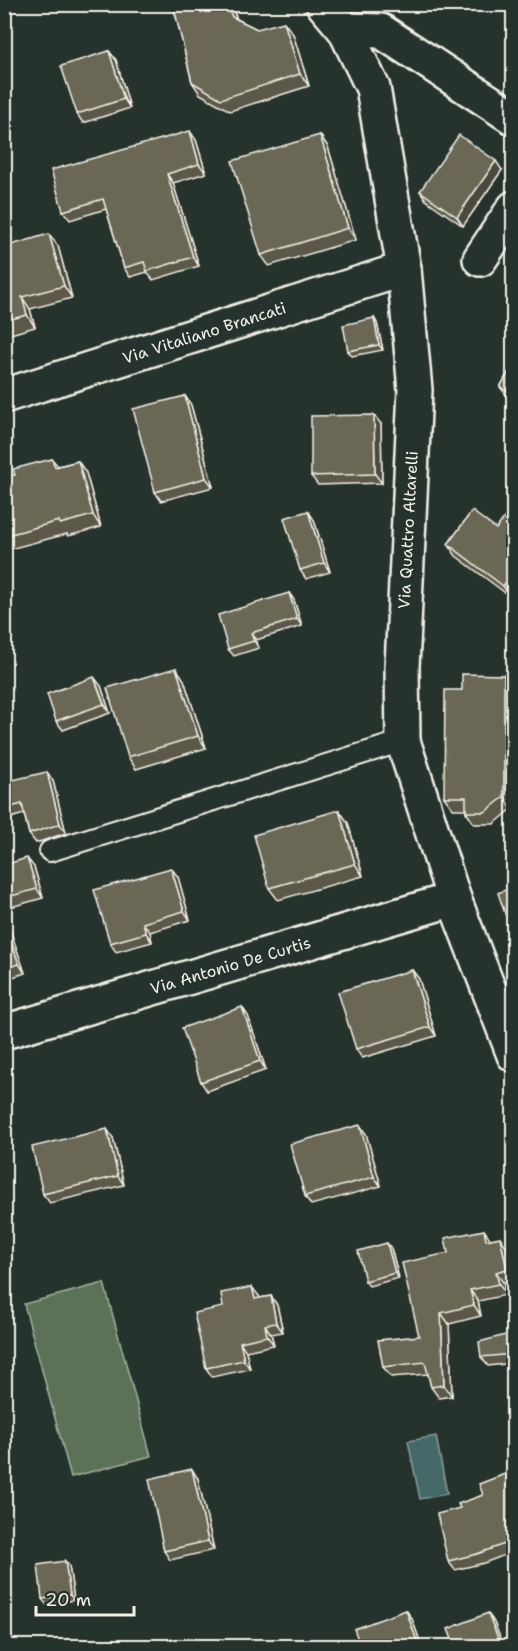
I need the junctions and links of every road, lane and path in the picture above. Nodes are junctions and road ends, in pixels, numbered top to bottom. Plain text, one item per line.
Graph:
1 (323, 4) edge
2 (345, 30) junction
3 (513, 118) edge
4 (513, 208) edge
5 (480, 259) dead end
6 (404, 269) junction
7 (4, 396) edge
8 (403, 741) junction
9 (50, 851) dead end
10 (454, 899) junction
11 (4, 1032) edge
12 (513, 1055) edge

1 - 2 street, Via Quattro Altarelli
2 - 3 street
2 - 6 street, Via Quattro Altarelli
4 - 5 street
6 - 7 street, Via Vitaliano Brancati
6 - 8 street, Via Quattro Altarelli
8 - 9 lane
8 - 10 street, Via Quattro Altarelli
10 - 11 street, Via Antonio De Curtis
10 - 12 street, Via Quattro Altarelli

